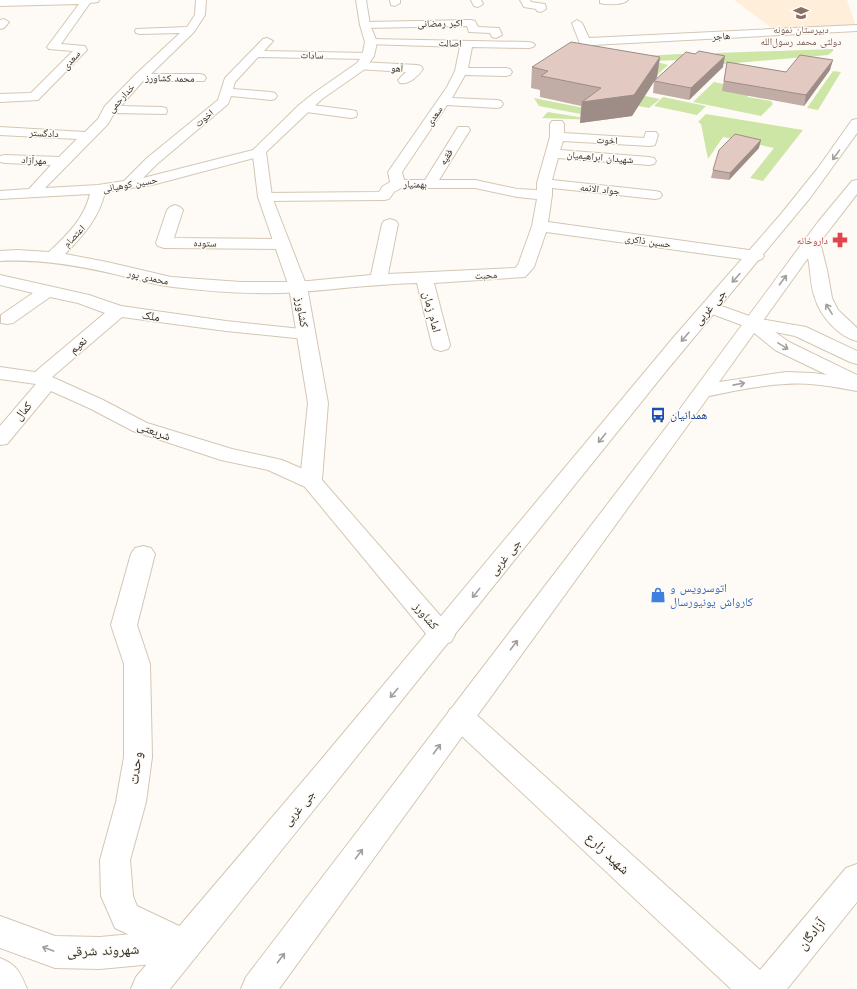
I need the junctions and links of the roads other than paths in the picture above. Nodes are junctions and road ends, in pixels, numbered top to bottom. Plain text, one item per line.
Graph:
1 (66, 0) edge
2 (87, 0) edge
3 (94, 0) edge
4 (201, 0) edge
5 (361, 0) edge
6 (525, 0) edge
7 (622, 0) edge
8 (604, 1) edge
9 (0, 3) edge
10 (541, 9) dead end
11 (577, 23) dead end
12 (365, 25) junction
13 (650, 27) dead end
14 (857, 28) edge
15 (140, 30) dead end
16 (190, 30) junction
17 (267, 41) dead end
18 (660, 41) junction
19 (467, 43) junction
20 (496, 44) junction
21 (529, 45) dead end
22 (256, 54) junction
23 (367, 55) junction
24 (461, 71) junction
25 (506, 72) dead end
26 (140, 77) junction
27 (200, 78) dead end
28 (404, 80) dead end
29 (227, 92) junction
30 (271, 96) dead end
31 (29, 97) junction
32 (0, 98) edge
33 (444, 101) junction
34 (496, 104) dead end
35 (304, 108) junction
36 (110, 109) junction
37 (161, 111) dead end
38 (352, 114) dead end
39 (5, 118) edge
40 (857, 123) edge
41 (463, 130) dead end
42 (0, 131) edge
43 (557, 131) joint
44 (651, 135) dead end
45 (89, 136) junction
46 (257, 153) junction
47 (552, 153) junction
48 (5, 158) dead end
49 (63, 161) junction
50 (649, 161) dead end
51 (398, 184) junction
52 (429, 184) junction
53 (857, 184) edge
54 (128, 185) junction
55 (545, 189) junction
56 (98, 190) junction
57 (33, 193) junction
58 (0, 195) edge
59 (655, 195) dead end
60 (265, 197) junction
61 (175, 210) dead end
62 (390, 224) dead end
63 (540, 226) junction
64 (812, 242) junction
65 (281, 244) junction
66 (0, 256) edge
67 (756, 256) junction
68 (53, 257) junction
69 (424, 278) junction
70 (378, 279) junction
71 (0, 280) edge
72 (298, 287) junction
73 (48, 291) junction
74 (710, 307) junction
75 (118, 311) junction
76 (7, 319) dead end
77 (752, 323) junction
78 (305, 334) junction
79 (857, 336) edge
80 (441, 346) dead end
81 (857, 358) edge
82 (0, 373) edge
83 (43, 381) junction
84 (857, 382) edge
85 (857, 385) edge
86 (701, 392) junction
87 (0, 438) edge
88 (311, 481) junction
89 (142, 554) dead end
90 (442, 635) junction
91 (460, 717) junction
92 (857, 878) edge
93 (0, 932) edge
94 (185, 945) junction
95 (0, 975) edge
96 (10, 989) edge
97 (148, 989) edge
98 (258, 989) edge
99 (756, 989) edge
100 (766, 989) edge

1 - 2 street
1 - 9 street
2 - 3 street
2 - 31 street, سعدی
4 - 16 street, خدارحمی
5 - 12 street
6 - 10 street
7 - 8 street
11 - 18 street, هاجر
12 - 20 street, اکبر رمضانی
12 - 23 street
13 - 18 street
14 - 18 street, هاجر
15 - 16 street
16 - 26 street, خدارحمی
17 - 22 street, اخوت
19 - 20 street, اصالت
19 - 23 street, اصالت
19 - 24 street, سعدی
20 - 21 street, اصالت
22 - 23 street, سادات
22 - 29 street, اخوت
23 - 28 street, آهو
23 - 35 street
24 - 25 street
24 - 33 street, سعدی
26 - 27 street, محمد کشاورز
26 - 36 street, خدارحمی
29 - 30 street
29 - 54 street, اخوت
31 - 32 street
31 - 39 street
33 - 34 street
33 - 51 street, سعدی
35 - 38 street
35 - 46 street
36 - 37 street
36 - 45 street, خدارحمی
40 -> 67 street, جی غربی
41 - 52 street, فقیه
42 - 45 street, دادگستر
43 - 44 street, اخوت
43 - 47 street, محبت
45 - 49 street, خدارحمی
46 - 54 street, حسین کوهیانی
46 - 60 street, کشاورز
47 - 50 street, شهیدان ابراهیمیان
47 - 55 street, محبت
48 - 49 street, مهرآزاد
49 - 57 street, خدارحمی
51 - 52 street, بهمنیار
51 - 60 street, بهمنیار
52 - 55 street, بهمنیار
53 - 64 street
54 - 56 street, حسین کوهیانی
55 - 59 street, جواد الائمه
55 - 63 street, محبت
56 - 57 street, حسین کوهیانی
56 - 68 street, اعتصام
57 - 58 street, حسین کوهیانی
60 - 65 street, کشاورز
61 - 65 street, ستوده
62 - 70 street
63 - 67 street, حسین ذاکری
63 - 69 street, محبت
77 -> 64 street
79 -> 64 street
65 - 72 street, کشاورز
66 - 68 street, محمدی پور
67 -> 74 street, جی غربی
68 - 72 street, محمدی پور
69 - 70 street, محبت
69 - 80 street, امام زمان
70 - 72 street, محبت
71 - 73 street, ملک
72 - 78 street, کشاورز
73 - 75 street, ملک
73 - 76 street
74 - 77 street
74 -> 90 street, جی غربی
75 - 78 street, ملک
75 - 83 street, نعیم
77 - 81 street
77 -> 84 street
77 - 86 street
78 - 88 street, کشاورز
82 - 83 street, شریعتی
83 - 87 street, کمال
83 - 88 street, شریعتی
86 -> 85 street
91 -> 86 street
88 - 90 street, کشاورز
89 - 94 street, وحدت
90 -> 94 street, جی غربی
98 -> 91 street
91 - 99 street, شهید زارع
92 - 100 street, آزادگان
94 -> 93 street, شهروند شرقی
94 - 97 street, جی غربی
95 - 96 street

